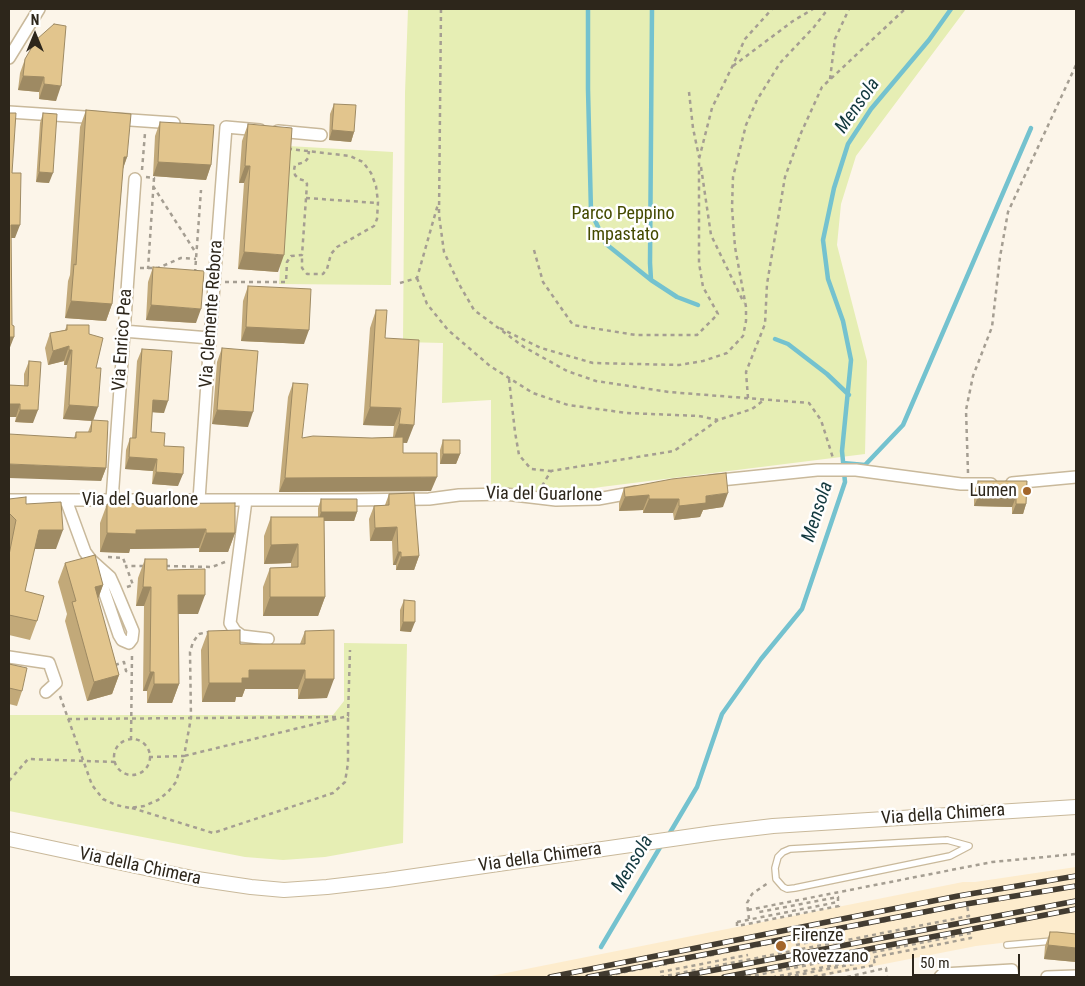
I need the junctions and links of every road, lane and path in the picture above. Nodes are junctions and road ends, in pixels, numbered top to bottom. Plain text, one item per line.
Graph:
1 (40, 9) edge
2 (441, 9) edge
3 (772, 9) edge
4 (814, 9) edge
5 (828, 9) edge
6 (849, 9) edge
7 (906, 9) edge
8 (9, 58) edge
9 (1076, 65) edge
10 (732, 67) junction
11 (830, 80) junction
12 (689, 92) dead end
13 (9, 112) edge
14 (186, 124) edge
15 (145, 130) dead end
16 (321, 135) dead end
17 (290, 142) edge
18 (309, 151) junction
19 (700, 159) junction
20 (139, 178) joint
21 (153, 186) dead end
22 (201, 190) dead end
23 (306, 198) junction
24 (439, 200) junction
25 (378, 203) junction
26 (534, 250) dead end
27 (197, 254) junction
28 (302, 255) junction
29 (196, 259) junction
30 (128, 268) junction
31 (195, 274) edge
32 (417, 278) junction
33 (222, 282) dead end
34 (400, 283) dead end
35 (746, 307) junction
36 (493, 324) junction
37 (123, 331) junction
38 (210, 338) junction
39 (509, 379) junction
40 (748, 398) junction
41 (766, 400) junction
42 (718, 420) junction
43 (836, 470) junction
44 (550, 471) junction
45 (1076, 477) edge
46 (704, 482) edge
47 (969, 484) junction
48 (647, 490) edge
49 (536, 497) junction
50 (9, 500) edge
51 (66, 500) junction
52 (112, 500) junction
53 (199, 500) junction
54 (246, 500) junction
55 (231, 560) dead end
56 (145, 566) edge
57 (164, 566) edge
58 (123, 588) dead end
59 (230, 623) junction
60 (268, 639) dead end
61 (129, 643) joint
62 (350, 650) dead end
63 (9, 656) edge
64 (109, 667) edge
65 (132, 672) junction
66 (56, 683) junction
67 (46, 692) dead end
68 (348, 716) junction
69 (132, 718) junction
70 (191, 718) junction
71 (342, 718) junction
72 (68, 719) junction
73 (132, 740) junction
74 (184, 756) junction
75 (150, 757) junction
76 (83, 761) junction
77 (114, 762) junction
78 (9, 781) edge
79 (1076, 807) edge
80 (130, 808) junction
81 (9, 839) edge
82 (1076, 854) edge
83 (776, 879) junction
84 (838, 902) junction
85 (759, 908) junction
86 (748, 910) junction
87 (749, 919) junction
88 (814, 935) junction
89 (1056, 940) edge
90 (815, 941) junction
91 (796, 945) dead end
92 (1007, 945) dead end
93 (816, 947) junction
94 (748, 955) dead end
95 (875, 964) junction
96 (658, 966) junction
97 (876, 970) junction
98 (660, 972) junction
99 (1076, 976) edge
100 (600, 977) edge
101 (661, 977) edge
102 (747, 977) edge
103 (774, 977) edge
104 (787, 977) edge
105 (811, 977) edge
106 (846, 977) edge
107 (886, 977) edge
108 (940, 977) edge
109 (1013, 977) edge
110 (1047, 977) edge

1 - 8 street
2 - 24 path
3 - 10 path
4 - 10 path
5 - 35 path
6 - 11 path
7 - 11 path
9 - 47 path
10 - 19 path
11 - 40 path
12 - 19 path
13 - 14 street
15 - 20 path
16 - 38 street, Via Clemente Rebora
17 - 18 path
18 - 23 path
18 - 25 path
19 - 26 path
19 - 35 path
20 - 30 street, Via Enrico Pea
21 - 27 path
22 - 27 path
23 - 25 path
23 - 28 path
24 - 32 path
24 - 36 path
25 - 28 path
27 - 29 path
28 - 33 path
29 - 30 path
29 - 31 path
30 - 37 street, Via Enrico Pea
32 - 34 path
32 - 39 path
35 - 36 path
36 - 40 path
37 - 38 street
37 - 52 street, Via Enrico Pea
38 - 53 street, Via Clemente Rebora
39 - 42 path
39 - 44 path
40 - 41 path
41 - 42 path
41 - 43 path
42 - 44 path
43 - 46 street
43 - 47 street
44 - 49 path
45 - 47 street
48 - 49 street, Via del Guarlone
49 - 54 street, Via del Guarlone
50 - 51 street, Via del Guarlone
51 - 52 street, Via del Guarlone
51 - 61 street
52 - 53 street, Via del Guarlone
53 - 54 street, Via del Guarlone
54 - 59 street
55 - 57 path
56 - 58 path
59 - 60 street
59 - 70 path
61 - 65 path
62 - 68 path
63 - 66 street
64 - 65 path
65 - 69 path
66 - 67 street
66 - 72 path
68 - 71 path
68 - 80 path
69 - 70 path
69 - 72 path
69 - 73 path
70 - 71 path
70 - 74 path
71 - 74 path
72 - 76 path
73 - 75 path
73 - 77 path
74 - 75 path
74 - 80 path
75 - 77 path
76 - 77 path
76 - 78 path
76 - 80 path
79 - 81 street, Via della Chimera
82 - 85 path
83 - 83 lane
83 - 86 path
84 - 85 path
84 - 87 path
84 - 87 path
85 - 86 path
86 - 87 path
88 - 90 path
88 - 93 path
88 - 96 path
89 - 92 lane
90 - 91 path
90 - 93 path
93 - 101 path
94 - 98 path
95 - 97 path
95 - 104 path
95 - 105 path
96 - 98 path
96 - 100 path
97 - 106 path
97 - 107 path
98 - 101 path
99 - 110 street
102 - 103 path
108 - 109 street

